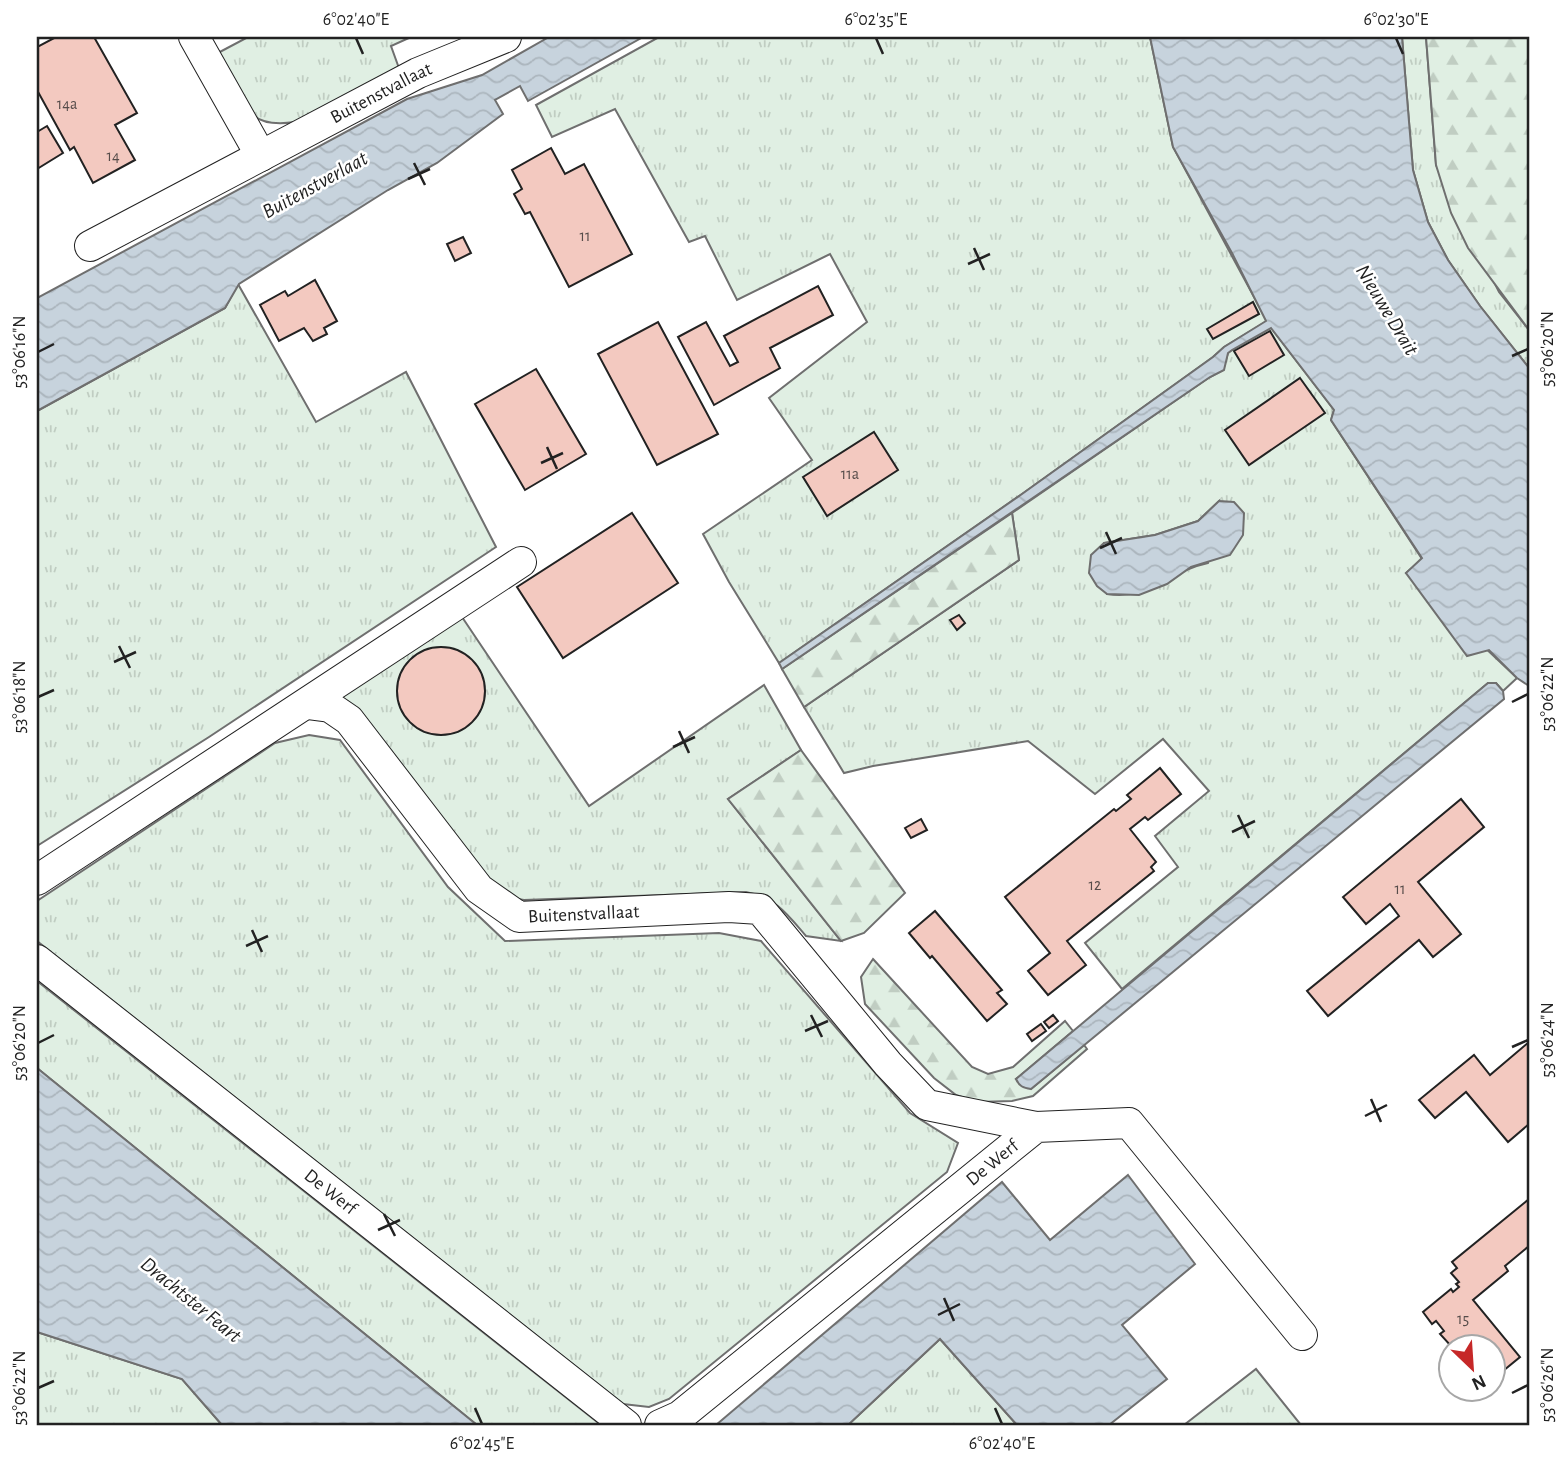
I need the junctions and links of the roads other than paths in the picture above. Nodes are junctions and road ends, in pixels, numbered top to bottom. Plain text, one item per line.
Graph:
1 (194, 37) edge
2 (506, 37) edge
3 (261, 156) junction
4 (90, 246) dead end
5 (521, 562) dead end
6 (307, 704) junction
7 (37, 880) edge
8 (37, 960) edge
9 (1036, 1127) junction
10 (1302, 1335) dead end
11 (626, 1425) edge
12 (660, 1425) edge

1 - 3 street
2 - 3 street, Buitenstvallaat
3 - 4 street, Buitenstvallaat
5 - 6 street
6 - 7 street
6 - 9 street, Buitenstvallaat
8 - 11 street, De Werf
9 - 10 street, De Werf
9 - 12 street, De Werf

